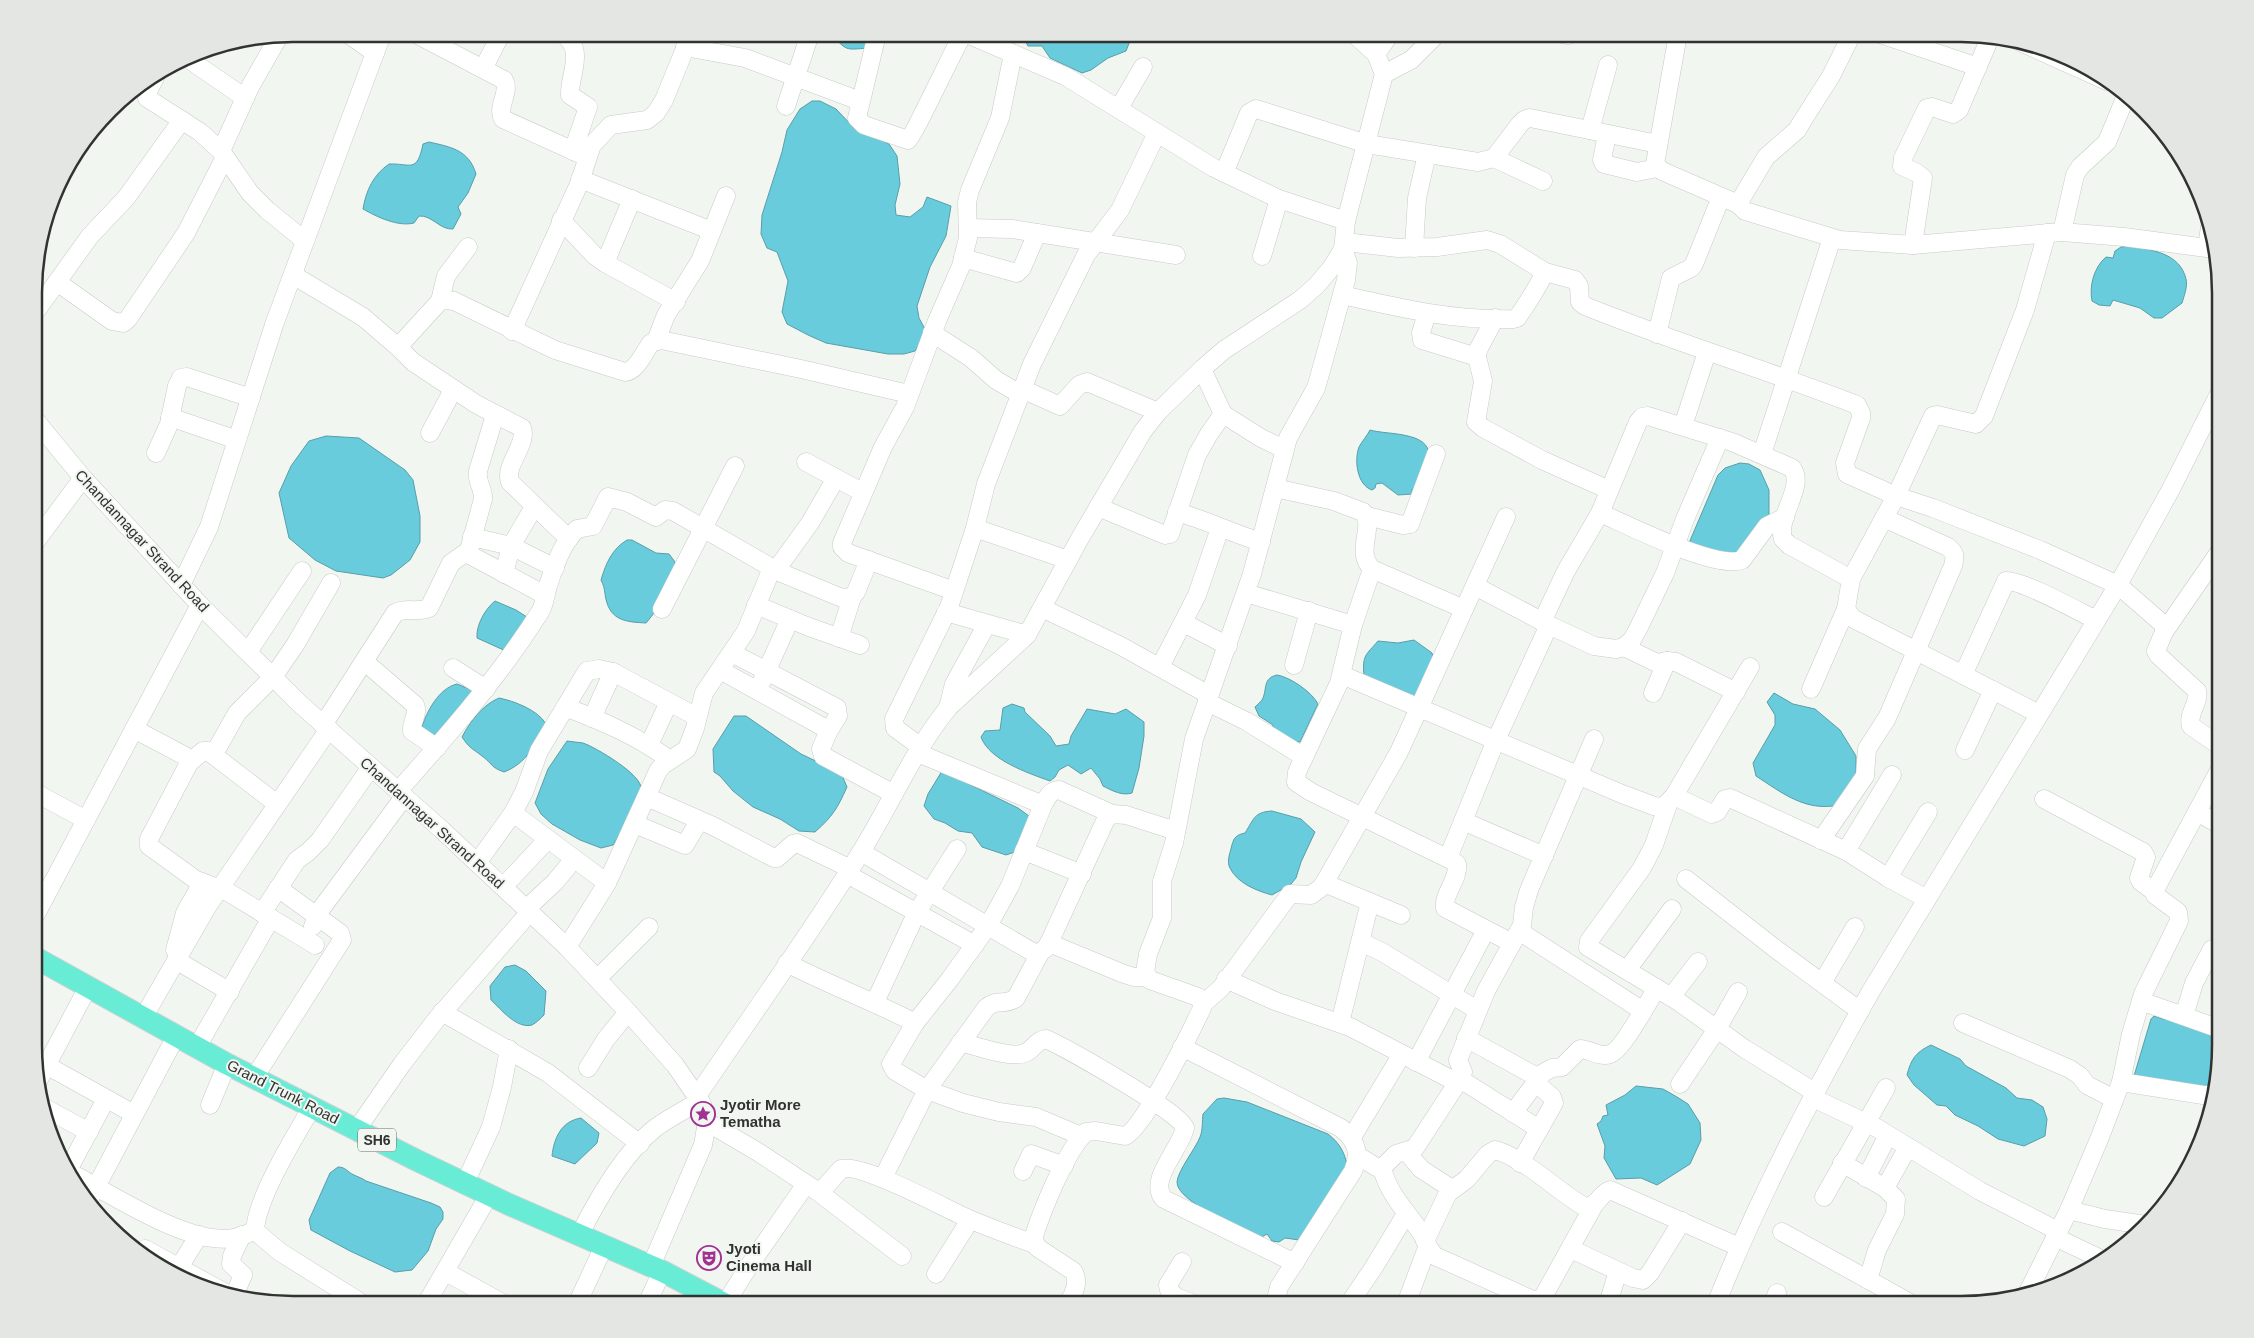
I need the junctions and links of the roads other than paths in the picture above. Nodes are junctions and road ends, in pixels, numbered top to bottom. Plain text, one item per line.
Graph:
1 (358, 42) edge
2 (379, 42) edge
3 (432, 42) edge
4 (497, 42) edge
5 (569, 42) edge
6 (687, 42) edge
7 (694, 42) edge
8 (807, 42) edge
9 (875, 42) edge
10 (959, 42) edge
11 (1363, 42) edge
12 (1384, 42) edge
13 (1429, 42) edge
14 (1677, 42) edge
15 (1848, 42) edge
16 (1904, 42) edge
17 (275, 43) edge
18 (1987, 44) edge
19 (1004, 45) edge
20 (374, 54) junction
21 (1376, 54) junction
22 (194, 63) edge
23 (1608, 65) dead end
24 (1143, 67) dead end
25 (1978, 67) junction
26 (484, 68) junction
27 (1384, 74) junction
28 (796, 77) junction
29 (150, 88) edge
30 (245, 98) junction
31 (860, 101) junction
32 (2123, 103) edge
33 (786, 106) dead end
34 (1119, 108) junction
35 (182, 120) junction
36 (1590, 130) junction
37 (1157, 132) junction
38 (1607, 134) junction
39 (1367, 144) junction
40 (1658, 144) junction
41 (223, 154) junction
42 (580, 154) junction
43 (1427, 154) junction
44 (1494, 158) junction
45 (1657, 168) junction
46 (1224, 174) junction
47 (580, 179) junction
48 (1543, 181) dead end
49 (726, 196) dead end
50 (1721, 197) junction
51 (632, 199) junction
52 (1279, 199) junction
53 (1738, 204) junction
54 (561, 220) junction
55 (1346, 221) junction
56 (969, 228) junction
57 (712, 231) junction
58 (1037, 233) junction
59 (2054, 233) junction
60 (1832, 238) junction
61 (305, 241) junction
62 (1096, 242) junction
63 (1913, 244) junction
64 (1344, 245) junction
65 (468, 247) dead end
66 (1414, 248) junction
67 (2207, 248) edge
68 (1176, 255) dead end
69 (1262, 256) dead end
70 (963, 258) junction
71 (605, 263) junction
72 (1545, 272) junction
73 (293, 275) junction
74 (57, 282) junction
75 (1342, 295) junction
76 (440, 301) junction
77 (676, 302) junction
78 (42, 303) edge
79 (1427, 313) junction
80 (1495, 318) junction
81 (512, 331) junction
82 (932, 333) junction
83 (1657, 334) junction
84 (656, 341) junction
85 (398, 346) junction
86 (1707, 352) junction
87 (1477, 357) junction
88 (1202, 369) junction
89 (1787, 380) junction
90 (453, 390) junction
91 (1021, 392) junction
92 (909, 394) junction
93 (251, 398) junction
94 (2212, 408) edge
95 (1158, 412) junction
96 (1223, 414) junction
97 (496, 415) junction
98 (170, 417) junction
99 (1683, 426) junction
100 (42, 428) edge
101 (430, 434) dead end
102 (1720, 438) junction
103 (237, 440) junction
104 (1284, 449) junction
105 (156, 453) dead end
106 (1436, 454) dead end
107 (1762, 454) junction
108 (806, 462) dead end
109 (735, 466) dead end
110 (82, 478) junction
111 (836, 478) junction
112 (1275, 488) junction
113 (1609, 490) junction
114 (862, 492) junction
115 (1896, 496) junction
116 (534, 507) junction
117 (1098, 507) junction
118 (1177, 512) junction
119 (1600, 512) junction
120 (1366, 516) junction
121 (1506, 517) dead end
122 (1785, 517) junction
123 (1884, 518) junction
124 (703, 528) junction
125 (975, 528) junction
126 (1220, 528) junction
127 (42, 533) edge
128 (569, 540) junction
129 (1261, 542) junction
130 (470, 544) junction
131 (1675, 545) junction
132 (511, 546) junction
133 (869, 560) junction
134 (1068, 560) junction
135 (2212, 563) edge
136 (555, 568) junction
137 (774, 569) junction
138 (1372, 569) junction
139 (302, 571) dead end
140 (504, 574) junction
141 (1851, 579) junction
142 (331, 583) dead end
143 (181, 585) junction
144 (2118, 585) junction
145 (1475, 586) junction
146 (954, 591) junction
147 (1246, 593) junction
148 (545, 595) junction
149 (852, 597) junction
150 (200, 605) junction
151 (756, 605) junction
152 (1042, 608) junction
153 (662, 609) dead end
154 (1464, 609) junction
155 (1846, 609) junction
156 (1309, 611) junction
157 (946, 612) junction
158 (790, 619) junction
159 (2096, 620) junction
160 (1184, 623) junction
161 (1545, 623) junction
162 (987, 624) junction
163 (1354, 625) junction
164 (2164, 632) junction
165 (1028, 635) junction
166 (839, 638) junction
167 (860, 645) dead end
168 (1228, 646) junction
169 (1624, 646) junction
170 (1917, 650) junction
171 (248, 652) junction
172 (732, 653) junction
173 (1667, 661) junction
174 (365, 662) junction
175 (1294, 665) dead end
176 (1160, 667) junction
177 (1750, 667) dead end
178 (453, 668) dead end
179 (720, 670) junction
180 (766, 671) junction
181 (613, 672) junction
182 (1342, 675) junction
183 (1963, 675) junction
184 (273, 677) junction
185 (486, 689) junction
186 (1810, 689) dead end
187 (757, 690) junction
188 (1993, 690) junction
189 (1653, 692) dead end
190 (1736, 692) junction
191 (1208, 698) junction
192 (669, 702) junction
193 (565, 708) junction
194 (948, 708) junction
195 (1419, 708) junction
196 (2039, 714) junction
197 (697, 717) junction
198 (592, 718) junction
199 (326, 727) junction
200 (134, 729) junction
201 (828, 732) junction
202 (1594, 739) dead end
203 (1496, 740) junction
204 (2212, 740) edge
205 (649, 745) junction
206 (437, 748) junction
207 (919, 750) junction
208 (1965, 750) dead end
209 (214, 754) junction
210 (1304, 757) junction
211 (670, 760) junction
212 (189, 762) junction
213 (371, 767) junction
214 (1579, 775) junction
215 (1892, 775) dead end
216 (2212, 784) edge
217 (401, 794) junction
218 (894, 794) junction
219 (42, 795) edge
220 (647, 797) junction
221 (2044, 799) dead end
222 (1671, 800) junction
223 (277, 804) junction
224 (1043, 805) junction
225 (1928, 812) dead end
226 (2197, 812) junction
227 (513, 813) junction
228 (1112, 814) junction
229 (1361, 817) junction
230 (86, 820) junction
231 (2212, 820) edge
232 (699, 821) junction
233 (1464, 821) junction
234 (635, 824) junction
235 (1176, 831) junction
236 (548, 839) junction
237 (1821, 840) junction
238 (957, 849) dead end
239 (1024, 851) junction
240 (1846, 851) junction
241 (862, 852) junction
242 (1544, 856) junction
243 (1448, 858) junction
244 (574, 859) junction
245 (477, 863) junction
246 (849, 872) junction
247 (1082, 874) junction
248 (1686, 878) dead end
249 (1888, 878) junction
250 (202, 883) junction
251 (607, 883) junction
252 (1324, 883) junction
253 (503, 887) junction
254 (220, 888) junction
255 (278, 888) junction
256 (930, 892) junction
257 (2155, 892) junction
258 (1927, 899) junction
259 (1370, 902) junction
260 (42, 903) edge
261 (1672, 909) dead end
262 (528, 910) junction
263 (917, 912) junction
264 (267, 915) junction
265 (1401, 915) dead end
266 (317, 916) junction
267 (988, 926) junction
268 (649, 927) dead end
269 (1855, 928) dead end
270 (1486, 930) junction
271 (1515, 937) junction
272 (1361, 942) junction
273 (315, 945) junction
274 (975, 946) junction
275 (567, 947) junction
276 (1044, 948) junction
277 (2212, 949) dead end
278 (42, 961) edge
279 (1698, 962) dead end
280 (787, 963) junction
281 (173, 966) junction
282 (325, 968) junction
283 (1627, 970) junction
284 (1147, 977) junction
285 (597, 979) junction
286 (1226, 979) junction
287 (1822, 983) junction
288 (88, 987) junction
289 (230, 992) junction
290 (1664, 992) junction
291 (1738, 992) dead end
292 (1450, 994) junction
293 (2141, 1001) junction
294 (875, 1002) junction
295 (1203, 1004) junction
296 (1478, 1010) junction
297 (1643, 1011) junction
298 (1860, 1011) junction
299 (442, 1012) junction
300 (628, 1012) junction
301 (2184, 1016) junction
302 (143, 1018) junction
303 (915, 1023) junction
304 (1963, 1023) dead end
305 (1340, 1024) junction
306 (2212, 1026) edge
307 (1718, 1029) junction
308 (176, 1036) junction
309 (1466, 1038) junction
310 (961, 1042) junction
311 (1182, 1047) junction
312 (197, 1048) junction
313 (509, 1049) junction
314 (1409, 1058) junction
315 (227, 1064) junction
316 (46, 1065) junction
317 (588, 1068) dead end
318 (44, 1069) edge
319 (254, 1078) junction
320 (1537, 1080) junction
321 (1459, 1081) junction
322 (2121, 1082) junction
323 (1680, 1084) dead end
324 (1886, 1088) dead end
325 (927, 1090) junction
326 (1815, 1096) junction
327 (2207, 1096) edge
328 (698, 1098) junction
329 (106, 1099) junction
330 (2114, 1099) junction
331 (1152, 1101) junction
332 (210, 1105) dead end
333 (312, 1107) junction
334 (52, 1112) edge
335 (1514, 1113) junction
336 (134, 1114) junction
337 (707, 1122) junction
338 (1865, 1122) junction
339 (1540, 1129) junction
340 (357, 1130) junction
341 (89, 1132) junction
342 (1888, 1135) junction
343 (1082, 1136) junction
344 (1352, 1136) junction
345 (640, 1144) junction
346 (1908, 1147) junction
347 (1407, 1152) junction
348 (1357, 1155) junction
349 (1520, 1163) junction
350 (73, 1164) edge
351 (1842, 1164) junction
352 (1064, 1166) junction
353 (1382, 1168) junction
354 (1023, 1171) dead end
355 (81, 1177) edge
356 (883, 1178) junction
357 (1866, 1178) junction
358 (464, 1183) junction
359 (97, 1186) junction
360 (812, 1187) junction
361 (1885, 1188) junction
362 (1452, 1190) junction
363 (92, 1194) edge
364 (489, 1195) junction
365 (1824, 1197) dead end
366 (1594, 1205) junction
367 (2069, 1210) junction
368 (1406, 1214) junction
369 (970, 1220) junction
370 (160, 1221) junction
371 (1682, 1221) junction
372 (2136, 1224) edge
373 (1782, 1232) dead end
374 (249, 1233) junction
375 (2056, 1234) junction
376 (199, 1235) junction
377 (579, 1236) junction
378 (1034, 1244) junction
379 (1426, 1244) junction
380 (604, 1246) junction
381 (146, 1247) edge
382 (1739, 1247) junction
383 (1571, 1249) junction
384 (902, 1256) dead end
385 (2096, 1256) edge
386 (1182, 1262) dead end
387 (1295, 1263) junction
388 (179, 1268) edge
389 (657, 1269) junction
390 (1618, 1271) junction
391 (446, 1272) junction
392 (936, 1274) dead end
393 (1868, 1280) junction
394 (2031, 1285) edge
395 (236, 1289) edge
396 (349, 1296) edge
397 (431, 1296) edge
398 (490, 1296) edge
399 (581, 1296) edge
400 (649, 1296) edge
401 (709, 1296) edge
402 (730, 1296) edge
403 (1071, 1296) edge
404 (1171, 1296) edge
405 (1280, 1296) edge
406 (1355, 1296) edge
407 (1409, 1296) edge
408 (1502, 1296) edge
409 (1542, 1296) edge
410 (1610, 1296) edge
411 (1719, 1296) edge
412 (1897, 1296) edge

1 - 20 street
2 - 20 street
3 - 26 street
4 - 26 street
5 - 42 street
6 - 42 street
7 - 28 street
8 - 28 street
9 - 31 street
10 - 31 street
11 - 21 street
12 - 21 street
13 - 27 street
14 - 40 street
15 - 53 street
16 - 25 street
17 - 30 street
18 - 25 street
19 - 34 street
19 - 56 street
20 - 61 street
21 - 27 street
22 - 30 street
23 - 36 street
24 - 34 street
25 - 63 street
26 - 42 street
27 - 39 street
28 - 31 street
28 - 33 street
29 - 35 street
30 - 41 street
32 - 59 street
34 - 37 street
35 - 41 street
35 - 74 street
36 - 38 street
36 - 44 street
37 - 46 street
37 - 62 street
38 - 40 street
38 - 45 street
39 - 43 street
39 - 46 street
39 - 55 street
40 - 45 street
41 - 61 street
41 - 74 street
42 - 47 street
43 - 44 street
43 - 66 street
44 - 48 street
45 - 50 street
46 - 52 street
47 - 51 street
47 - 54 street
49 - 57 street
50 - 53 street
50 - 83 street
51 - 57 street
51 - 71 street
52 - 55 street
52 - 69 street
53 - 60 street
54 - 71 street
54 - 81 street
55 - 64 street
56 - 58 street
56 - 70 street
57 - 77 street
58 - 62 street
58 - 70 street
59 - 63 street
59 - 67 street
59 - 115 street
60 - 63 street
60 - 89 street
61 - 73 street
62 - 68 street
62 - 91 street
64 - 66 street
64 - 75 street
64 - 88 street
65 - 76 street
66 - 72 street
70 - 82 street
71 - 77 street
72 - 80 street
72 - 83 street
73 - 85 street
73 - 93 street
74 - 78 street
75 - 79 street
75 - 104 street
76 - 81 street
76 - 85 street
77 - 84 street
79 - 80 street
79 - 87 street
80 - 87 street
81 - 84 street
82 - 91 street
82 - 92 street
83 - 86 street
84 - 92 street
85 - 90 street
86 - 89 street
86 - 99 street
87 - 113 street
88 - 95 street
88 - 96 street
89 - 107 street
89 - 115 street
90 - 97 street
90 - 101 street
91 - 95 street
91 - 125 street
92 - 114 street
93 - 98 street
93 - 103 street
94 - 144 street
95 - 117 street
96 - 104 street
96 - 118 street
97 - 116 street
97 - 130 street
98 - 103 street
98 - 105 street
99 - 102 street
99 - 113 street
100 - 110 street, Chandannagar Strand Road
102 - 107 street
102 - 131 street
103 - 143 street
104 - 112 street
106 - 120 street
107 - 122 street
108 - 111 street
109 - 124 street
110 - 127 street
110 - 143 street, Chandannagar Strand Road
111 - 114 street
111 - 137 street
112 - 120 street
112 - 129 street
113 - 119 street
114 - 133 street
115 - 123 street
115 - 144 street
116 - 128 street
116 - 132 street
117 - 118 street
117 - 134 street
118 - 126 street
119 - 131 street
119 - 161 street
120 - 138 street
121 - 145 street
122 - 131 street
122 - 141 street
123 - 141 street
123 - 170 street
124 - 128 street
124 - 137 street
124 - 153 street
125 - 134 street
125 - 146 street
126 - 129 street
126 - 160 street
128 - 136 street
129 - 147 street
130 - 132 street
130 - 140 street
130 - 174 street
131 - 169 street
132 - 136 street
132 - 140 street
133 - 146 street
133 - 149 street
134 - 152 street
135 - 164 street
136 - 148 street
137 - 149 street
137 - 151 street
138 - 154 street
138 - 163 street
139 - 171 street
140 - 148 street
141 - 155 street
142 - 184 street
143 - 150 street, Chandannagar Strand Road
144 - 159 street
144 - 164 street
145 - 154 street
145 - 161 street
146 - 157 street
147 - 156 street
147 - 168 street
148 - 185 street
149 - 166 street
150 - 171 street, Chandannagar Strand Road
150 - 200 street
151 - 158 street
151 - 172 street
152 - 165 street
152 - 176 street
154 - 195 street
155 - 170 street
155 - 186 street
156 - 163 street
156 - 175 street
157 - 162 street
157 - 207 street
158 - 166 street
158 - 180 street
159 - 183 street
159 - 196 street
160 - 168 street
160 - 176 street
161 - 169 street
161 - 203 street
162 - 165 street
162 - 194 street
163 - 182 street
164 - 204 street
165 - 194 street
166 - 167 street
168 - 191 street
169 - 173 street
170 - 183 street
170 - 237 street
171 - 184 street, Chandannagar Strand Road
172 - 179 street
172 - 180 street
173 - 189 street
173 - 190 street
174 - 199 street
174 - 206 street
176 - 191 street
177 - 190 street
178 - 185 street
179 - 187 street
179 - 197 street
180 - 187 street
180 - 201 street
181 - 192 street
181 - 193 street
181 - 198 street
182 - 195 street
182 - 210 street
183 - 188 street
184 - 199 street, Chandannagar Strand Road
184 - 209 street
185 - 206 street
187 - 201 street
188 - 196 street
188 - 208 street
190 - 222 street
191 - 210 street
191 - 235 street
192 - 197 street
192 - 205 street
193 - 198 street
193 - 227 street
194 - 207 street
195 - 203 street
195 - 229 street
196 - 258 street
197 - 211 street
198 - 205 street
199 - 213 street, Chandannagar Strand Road
199 - 223 street
200 - 212 street
200 - 230 street
201 - 218 street
202 - 214 street
203 - 214 street
203 - 233 street
205 - 211 street
206 - 217 street
207 - 218 street
207 - 224 street
209 - 212 street
209 - 223 street
210 - 229 street
211 - 220 street
212 - 250 street
213 - 217 street, Chandannagar Strand Road
213 - 255 street
214 - 222 street
214 - 242 street
215 - 240 street
216 - 226 street
217 - 245 street, Chandannagar Strand Road
217 - 266 street
218 - 241 street
219 - 230 street
220 - 232 street
220 - 234 street
221 - 257 street
222 - 237 street
222 - 283 street
223 - 254 street
224 - 228 street
224 - 239 street
225 - 249 street
226 - 231 street
226 - 257 street
227 - 236 street
227 - 245 street
228 - 235 street
228 - 247 street
229 - 243 street
229 - 252 street
230 - 260 street
232 - 234 street
232 - 246 street
233 - 242 street
233 - 243 street
234 - 251 street
235 - 284 street
236 - 244 street
236 - 253 street
237 - 240 street
238 - 256 street
239 - 247 street
239 - 267 street
240 - 249 street
241 - 246 street
241 - 256 street
242 - 271 street
243 - 270 street
244 - 251 street
244 - 262 street
245 - 253 street, Chandannagar Strand Road
246 - 263 street
246 - 280 street
247 - 276 street
248 - 287 street
249 - 258 street
250 - 254 street
250 - 281 street
251 - 275 street
252 - 259 street
252 - 286 street
253 - 262 street, Chandannagar Strand Road
254 - 264 street
254 - 281 street
255 - 264 street
255 - 266 street
256 - 263 street
256 - 267 street
257 - 293 street
258 - 298 street
259 - 265 street
259 - 272 street
261 - 283 street
262 - 275 street, Chandannagar Strand Road
262 - 299 street
263 - 274 street
263 - 294 street
264 - 273 street
264 - 289 street
266 - 273 street
266 - 282 street
267 - 274 street
267 - 276 street
268 - 285 street
269 - 287 street
270 - 271 street
270 - 292 street
271 - 296 street
271 - 297 street
272 - 292 street
272 - 305 street
273 - 282 street
274 - 303 street
275 - 285 street, Chandannagar Strand Road
276 - 284 street
276 - 310 street
277 - 301 street
278 - 288 main road, Grand Trunk Road / SH6
279 - 290 street
280 - 294 street
280 - 328 street
281 - 289 street
281 - 302 street
282 - 319 street
283 - 290 street
284 - 295 street
285 - 300 street, Chandannagar Strand Road
286 - 295 street
286 - 305 street
287 - 298 street
288 - 302 main road, Grand Trunk Road / SH6
288 - 316 street
289 - 312 street
290 - 297 street
290 - 307 street
291 - 307 street
292 - 296 street
292 - 314 street
293 - 301 street
293 - 322 street
294 - 303 street
295 - 311 street
296 - 309 street
297 - 320 street
298 - 326 street
299 - 313 street
299 - 340 street
300 - 317 street
300 - 328 street, Chandannagar Strand Road
301 - 306 street
302 - 308 main road, Grand Trunk Road / SH6
303 - 325 street
304 - 330 street
305 - 314 street
307 - 323 street
307 - 326 street
308 - 312 main road, Grand Trunk Road / SH6
308 - 336 street
309 - 320 street
309 - 321 street
310 - 325 street
310 - 331 street
311 - 331 street
311 - 344 street
312 - 315 main road, Grand Trunk Road / SH6
313 - 345 street
313 - 358 street
314 - 321 street
314 - 344 street
315 - 319 main road, Grand Trunk Road / SH6
315 - 332 street
316 - 318 street
316 - 329 street
319 - 333 main road, Grand Trunk Road / SH6
320 - 335 street
320 - 339 street
321 - 335 street
321 - 347 street
322 - 327 street
322 - 330 street
324 - 338 street
325 - 343 street
325 - 356 street
326 - 338 street
326 - 382 street
328 - 337 street, Chandannagar Strand Road
328 - 345 street
329 - 336 street
329 - 341 street
330 - 367 street
331 - 343 street
331 - 387 street
333 - 340 main road, Grand Trunk Road / SH6
333 - 374 street
334 - 341 street
335 - 339 street
336 - 359 street
337 - 360 street
337 - 389 street, Chandannagar Strand Road
338 - 342 street
338 - 351 street
339 - 349 street
340 - 358 main road, Grand Trunk Road / SH6
341 - 350 street
342 - 346 street
342 - 357 street
343 - 352 street
344 - 348 street
345 - 377 street
346 - 361 street
346 - 375 street
347 - 353 street
347 - 362 street
348 - 353 street
348 - 387 street
349 - 362 street
349 - 366 street
351 - 357 street
351 - 365 street
352 - 354 street
352 - 378 street
353 - 368 street
355 - 359 street
356 - 360 street
356 - 369 street
357 - 361 street
358 - 364 main road, Grand Trunk Road / SH6
359 - 363 street
359 - 370 street
360 - 384 street
360 - 402 street
361 - 393 street
362 - 379 street
364 - 377 main road, Grand Trunk Road / SH6
364 - 391 street
366 - 371 street
366 - 383 street
367 - 372 street
367 - 375 street
368 - 379 street
368 - 406 street
369 - 378 street
369 - 392 street
370 - 376 street
370 - 381 street
371 - 382 street
371 - 390 street
373 - 393 street
374 - 376 street
374 - 395 street
374 - 396 street
375 - 385 street
375 - 394 street
376 - 388 street
377 - 380 main road, Grand Trunk Road / SH6
378 - 403 street
379 - 407 street
379 - 408 street
380 - 389 main road, Grand Trunk Road / SH6
380 - 399 street
382 - 411 street
383 - 390 street
383 - 409 street
386 - 404 street
387 - 405 street
389 - 400 street, Chandannagar Strand Road
389 - 401 main road, Grand Trunk Road / SH6
390 - 410 street
391 - 397 street
391 - 398 street
393 - 412 street

